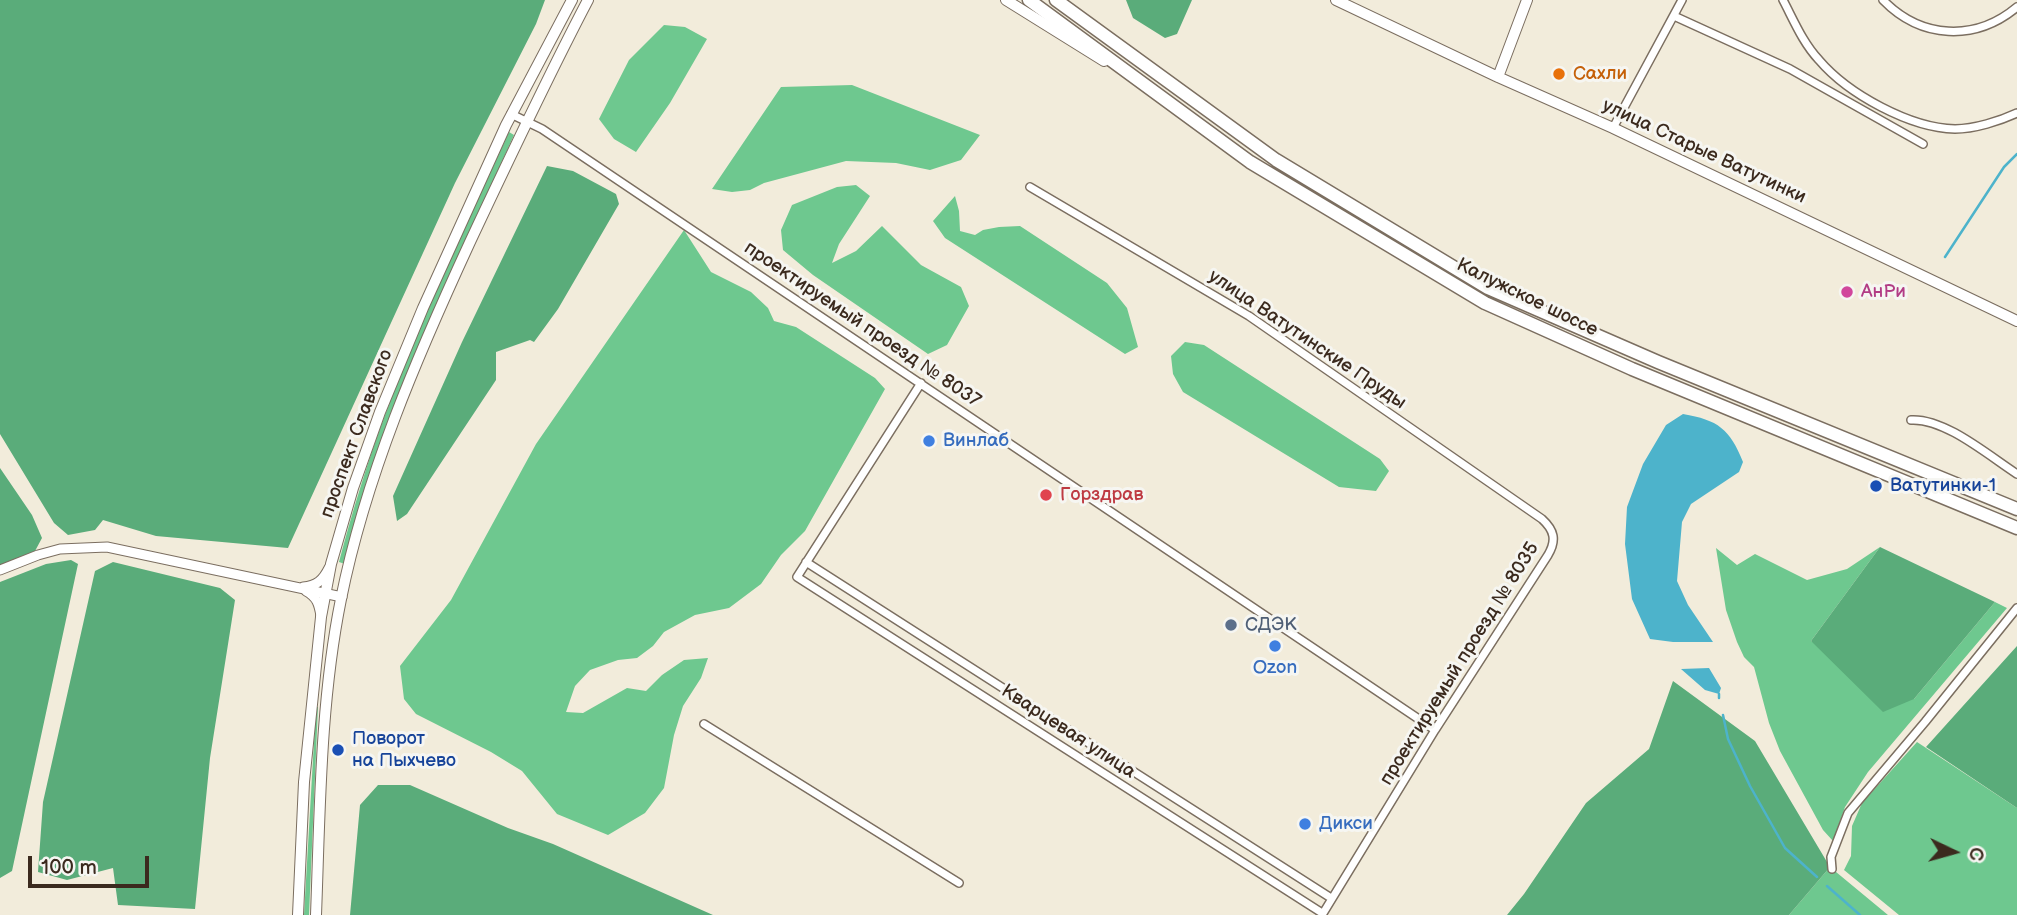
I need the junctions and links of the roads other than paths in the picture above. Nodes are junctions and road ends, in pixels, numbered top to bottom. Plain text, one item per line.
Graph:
1 (572, 0) edge
2 (588, 0) edge
3 (1006, 0) edge
4 (1029, 0) edge
5 (1056, 0) edge
6 (1336, 0) edge
7 (1527, 0) edge
8 (1682, 0) edge
9 (1783, 0) edge
10 (1883, 0) edge
11 (2017, 7) edge
12 (1674, 16) junction
13 (1498, 77) junction
14 (1144, 85) junction
15 (2017, 113) edge
16 (511, 114) junction
17 (526, 121) junction
18 (1614, 128) junction
19 (1923, 144) dead end
20 (1030, 187) dead end
21 (2017, 321) edge
22 (920, 383) junction
23 (1911, 420) dead end
24 (2017, 474) edge
25 (2017, 509) edge
26 (1990, 518) junction
27 (2017, 528) edge
28 (2017, 533) edge
29 (1554, 536) joint
30 (806, 562) junction
31 (331, 564) junction
32 (0, 570) edge
33 (298, 587) junction
34 (324, 593) junction
35 (342, 597) junction
36 (2017, 608) edge
37 (321, 617) junction
38 (704, 724) dead end
39 (1435, 730) junction
40 (1832, 869) dead end
41 (959, 883) dead end
42 (1331, 898) junction
43 (1322, 914) edge
44 (298, 915) edge
45 (316, 915) edge

1 - 16 main road, проспект Славского
2 - 17 main road, проспект Славского
3 - 14 main road
4 - 14 highway, Калужское шоссе
5 - 25 highway, Калужское шоссе
6 - 13 main road, улица Старые Ватутинки
7 - 13 main road
8 - 12 street
9 - 15 street
10 - 11 street
12 - 18 street
12 - 19 street
13 - 18 main road, улица Старые Ватутинки
14 - 26 highway, Калужское шоссе
16 - 17 street, проектируемый проезд № 8037
16 - 31 main road, проспект Славского
17 - 22 street, проектируемый проезд № 8037
17 - 35 main road, проспект Славского
18 - 21 main road, улица Старые Ватутинки
20 - 29 street, улица Ватутинские Пруды
22 - 30 street
22 - 39 street, проектируемый проезд № 8037
23 - 24 street
26 - 27 highway, Калужское шоссе
26 - 28 main road
29 - 39 street, проектируемый проезд № 8035
30 - 42 street, Кварцевая улица
30 - 43 street, Кварцевая улица
31 - 33 street
31 - 34 main road, проспект Славского
32 - 33 street
33 - 34 street
33 - 37 street
34 - 35 street
34 - 37 main road, проспект Славского
35 - 45 main road, проспект Славского
36 - 40 street
37 - 44 main road, проспект Славского
38 - 41 street
39 - 42 street, проектируемый проезд № 8035
42 - 43 street, проектируемый проезд № 8035

